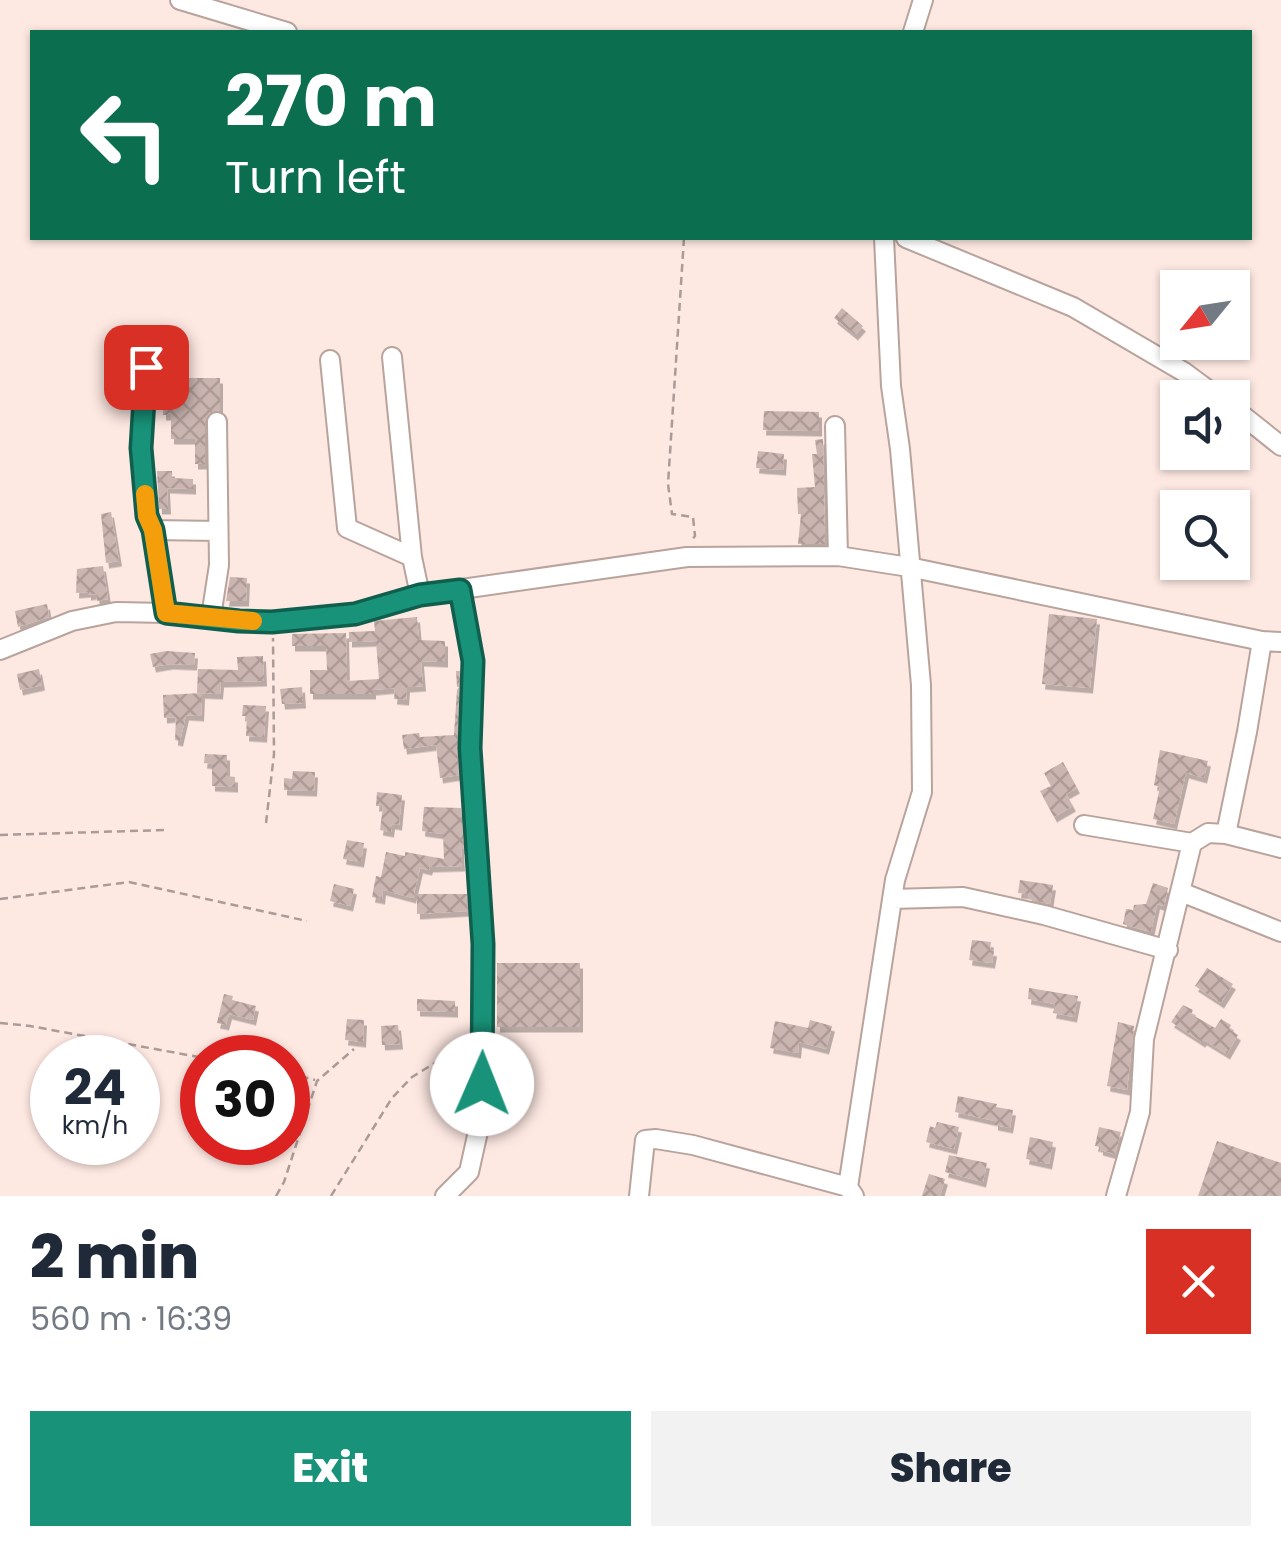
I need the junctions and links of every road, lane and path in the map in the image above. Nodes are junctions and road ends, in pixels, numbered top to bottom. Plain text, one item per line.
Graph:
1 (180, 0) edge
2 (923, 0) edge
3 (280, 30) edge
4 (914, 30) edge
5 (684, 240) edge
6 (884, 240) edge
7 (911, 240) edge
8 (392, 357) dead end
9 (148, 358) dead end
10 (330, 360) dead end
11 (1195, 380) edge
12 (1250, 421) edge
13 (217, 422) dead end
14 (835, 426) dead end
15 (1281, 446) edge
16 (153, 530) junction
17 (218, 531) junction
18 (838, 556) junction
19 (412, 557) junction
20 (687, 557) junction
21 (910, 567) junction
22 (460, 590) junction
23 (420, 595) junction
24 (166, 613) junction
25 (211, 618) junction
26 (272, 622) junction
27 (1272, 642) edge
28 (0, 650) edge
29 (266, 823) dead end
30 (1084, 826) dead end
31 (164, 830) dead end
32 (1226, 834) junction
33 (0, 835) edge
34 (1192, 843) junction
35 (1281, 848) edge
36 (1181, 892) junction
37 (0, 899) edge
38 (892, 899) junction
39 (307, 921) dead end
40 (1281, 932) edge
41 (1168, 950) junction
42 (0, 1023) edge
43 (483, 1032) junction
44 (354, 1049) dead end
45 (180, 1054) edge
46 (310, 1079) edge
47 (317, 1081) junction
48 (852, 1192) edge
49 (276, 1196) edge
50 (331, 1196) edge
51 (445, 1196) edge
52 (640, 1196) edge
53 (1116, 1196) edge

1 - 3 street
2 - 4 street
5 - 20 path
6 - 21 street
7 - 11 street
8 - 19 street
9 - 16 street
10 - 19 street
12 - 15 street
13 - 17 street
14 - 18 street
16 - 17 street
16 - 24 street
17 - 25 street
18 - 20 street
18 - 21 street
19 - 23 street
20 - 22 street
21 - 27 street
21 - 38 street
22 - 23 street
22 - 43 street
23 - 26 street
24 - 25 street
24 - 28 street
25 - 26 street
26 - 29 path
27 - 32 street
30 - 34 street
31 - 33 path
32 - 34 street
32 - 35 street
34 - 36 street
36 - 40 street
36 - 41 street
37 - 39 path
38 - 41 street
38 - 48 street
41 - 53 street
42 - 45 path
43 - 50 path
43 - 51 street
44 - 47 path
46 - 47 path
47 - 49 path
48 - 52 street

